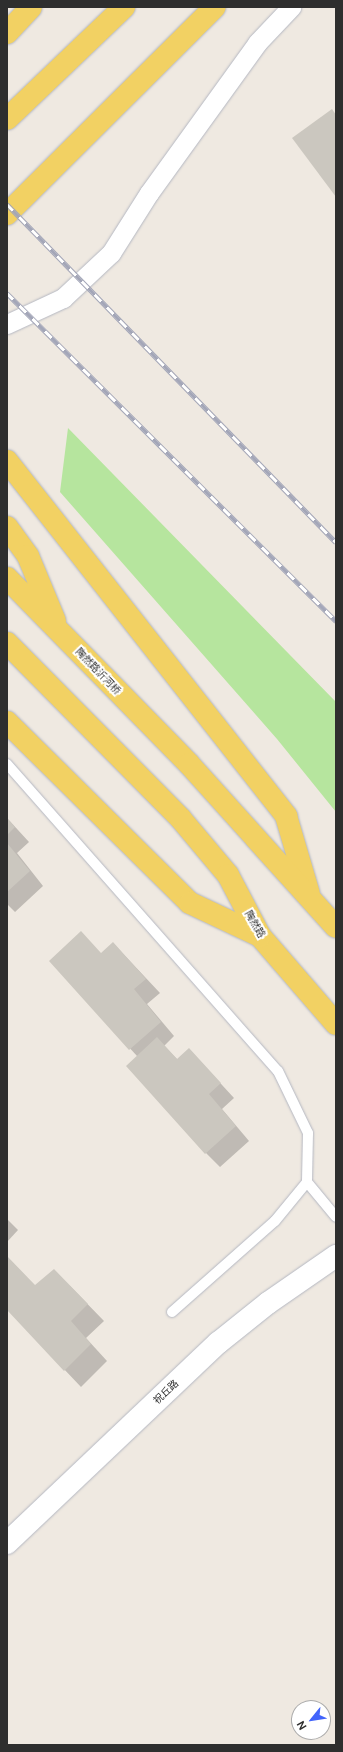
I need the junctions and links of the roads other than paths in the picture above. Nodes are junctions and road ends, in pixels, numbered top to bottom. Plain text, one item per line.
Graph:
1 (31, 7) edge
2 (124, 7) edge
3 (215, 7) edge
4 (292, 7) edge
5 (7, 33) edge
6 (7, 119) edge
7 (7, 214) edge
8 (7, 324) edge
9 (7, 461) edge
10 (7, 527) edge
11 (7, 578) edge
12 (59, 631) junction
13 (7, 643) edge
14 (7, 722) edge
15 (7, 764) edge
16 (308, 894) junction
17 (336, 927) edge
18 (260, 936) junction
19 (336, 1024) edge
20 (307, 1182) junction
21 (336, 1217) edge
22 (336, 1256) edge
23 (172, 1312) dead end
24 (7, 1543) edge

1 - 5 main road
2 - 6 main road
3 - 7 main road
4 - 8 street
9 - 16 main road
10 - 12 main road
11 - 12 main road, 陶然路沂河桥
12 - 16 main road, 陶然路沂河桥
13 - 18 main road, 陶然路
14 - 18 main road
15 - 20 lane
16 - 17 main road
18 - 19 main road, 陶然路
20 - 21 lane
20 - 23 lane
22 - 24 street, 祝丘路

